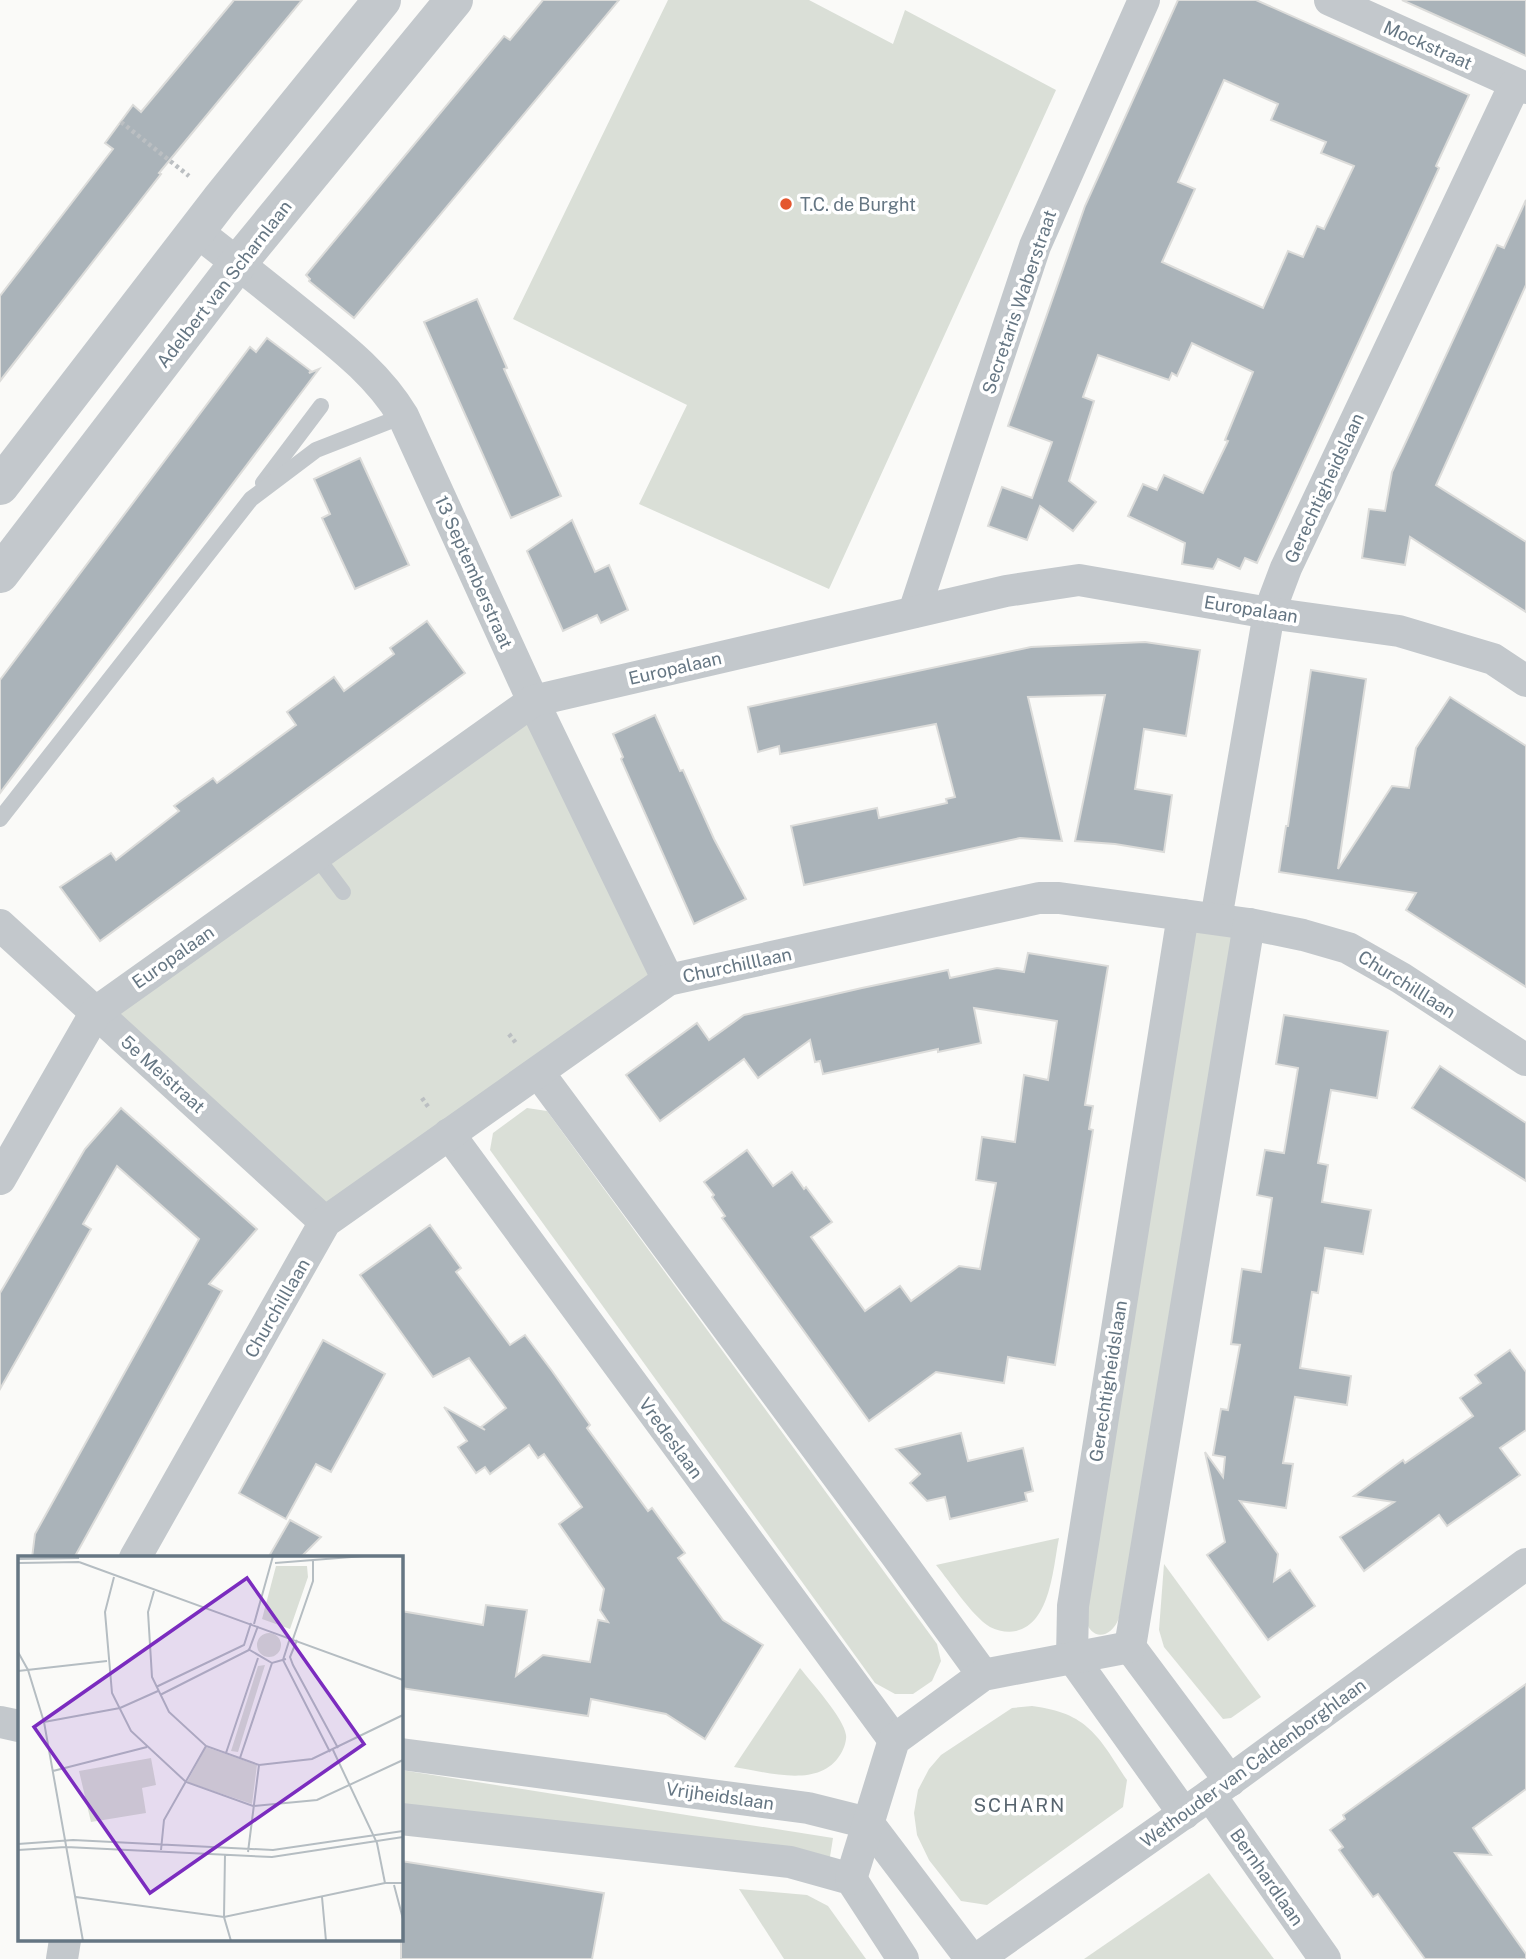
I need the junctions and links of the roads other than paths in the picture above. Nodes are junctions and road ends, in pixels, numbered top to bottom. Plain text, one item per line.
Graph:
1 (382, 0) edge
2 (454, 0) edge
3 (1144, 0) edge
4 (1330, 0) edge
5 (1520, 86) edge
6 (196, 231) junction
7 (238, 263) junction
8 (321, 406) dead end
9 (403, 416) junction
10 (0, 486) edge
11 (251, 499) junction
12 (0, 574) edge
13 (914, 612) junction
14 (1269, 613) junction
15 (1526, 681) edge
16 (533, 701) junction
17 (0, 819) edge
18 (316, 856) junction
19 (343, 892) dead end
20 (1183, 915) junction
21 (1216, 919) junction
22 (1249, 924) junction
23 (0, 925) edge
24 (668, 980) junction
25 (96, 1012) junction
26 (1526, 1060) edge
27 (538, 1072) junction
28 (449, 1134) junction
29 (0, 1179) edge
30 (326, 1222) junction
31 (136, 1556) edge
32 (1526, 1564) edge
33 (1130, 1647) junction
34 (1072, 1657) junction
35 (983, 1675) junction
36 (0, 1722) edge
37 (18, 1726) edge
38 (894, 1741) junction
39 (402, 1754) edge
40 (1220, 1788) junction
41 (1184, 1814) junction
42 (402, 1819) edge
43 (868, 1823) junction
44 (851, 1879) junction
45 (65, 1941) edge
46 (62, 1959) edge
47 (903, 1959) edge
48 (971, 1959) edge
49 (977, 1959) edge
50 (1325, 1959) edge

1 - 6 street
2 - 7 street, Adelbert van Scharnlaan
3 - 13 street, Secretaris Waberstraat
4 - 5 street, Mockstraat
5 - 14 street, Gerechtigheidslaan
6 - 7 street, 13 Septemberstraat
6 - 10 street
7 - 9 street, 13 Septemberstraat
7 - 12 street, Adelbert van Scharnlaan
8 - 11 lane
9 - 11 lane
9 - 16 street, 13 Septemberstraat
11 - 17 lane
13 - 14 street, Europalaan
13 - 16 street, Europalaan
14 - 15 street, Europalaan
14 - 21 street, Gerechtigheidslaan
16 - 18 street, Europalaan
16 - 24 street, 13 Septemberstraat
18 - 19 lane
18 - 25 street, Europalaan
20 - 21 street, Churchilllaan
20 - 24 street, Churchilllaan
20 - 34 street, Gerechtigheidslaan
21 - 22 street, Churchilllaan
22 - 26 street, Churchilllaan
22 - 33 street
23 - 25 street, 5e Meistraat
24 - 27 street, Churchilllaan
25 - 29 street, Europalaan
25 - 30 street, 5e Meistraat
27 - 28 street, Churchilllaan
27 - 35 street
28 - 30 street, Churchilllaan
28 - 38 street, Vredeslaan
30 - 31 street, Churchilllaan
32 - 40 street, Wethouder van Caldenborghlaan
33 - 34 street
33 - 40 street
34 - 35 street
34 - 41 street
35 - 38 street
36 - 37 street
38 - 43 street
39 - 43 street, Vrijheidslaan
40 - 41 street, Wethouder van Caldenborghlaan
40 - 50 street, Bernhardlaan
41 - 49 street, Wethouder van Caldenborghlaan
42 - 44 street
43 - 44 street
43 - 48 street
44 - 47 street
45 - 46 street

